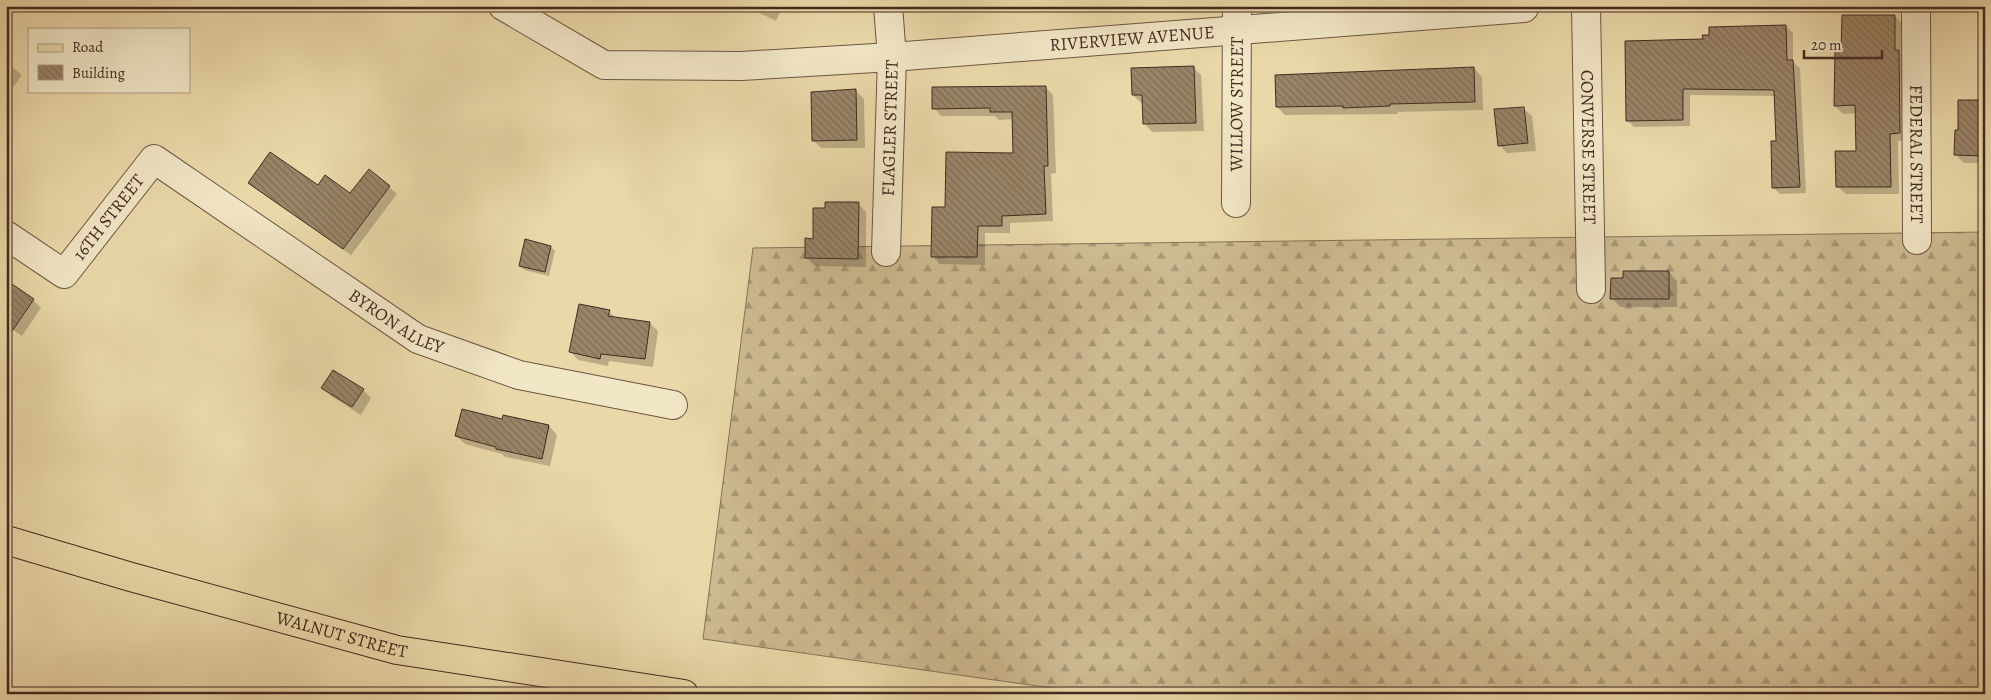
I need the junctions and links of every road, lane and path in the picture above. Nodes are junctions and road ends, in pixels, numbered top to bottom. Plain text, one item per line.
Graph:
1 (503, 6) edge
2 (888, 6) edge
3 (1586, 6) edge
4 (1916, 6) edge
5 (1524, 8) dead end
6 (1236, 18) edge
7 (892, 57) junction
8 (154, 159) joint
9 (1236, 203) dead end
10 (6, 235) edge
11 (1917, 240) dead end
12 (886, 252) dead end
13 (1591, 289) dead end
14 (673, 405) dead end
15 (6, 540) edge
16 (684, 694) edge

1 - 7 street, RIVERVIEW AVENUE
2 - 7 street, FLAGLER STREET
3 - 13 street, CONVERSE STREET
4 - 11 street, FEDERAL STREET
5 - 6 street, RIVERVIEW AVENUE
6 - 7 street, RIVERVIEW AVENUE
6 - 9 street, WILLOW STREET
7 - 12 street, FLAGLER STREET
8 - 10 street, 16TH STREET
8 - 14 street, BYRON ALLEY
15 - 16 main road, WALNUT STREET

